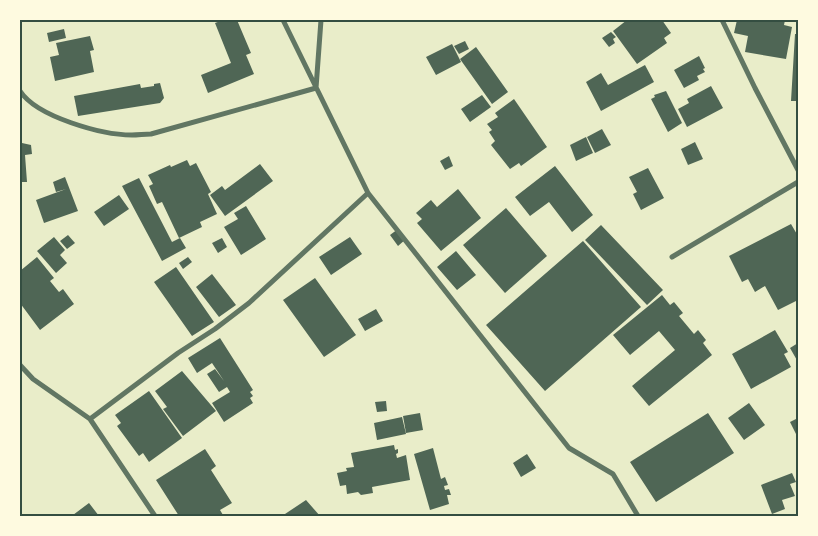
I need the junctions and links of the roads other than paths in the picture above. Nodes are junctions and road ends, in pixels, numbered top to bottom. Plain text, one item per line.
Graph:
1 (283, 20) edge
2 (321, 20) edge
3 (722, 20) edge
4 (316, 88) junction
5 (20, 91) edge
6 (798, 170) edge
7 (798, 182) edge
8 (368, 193) junction
9 (672, 257) dead end
10 (20, 365) edge
11 (90, 419) junction
12 (155, 516) edge
13 (638, 516) edge

1 - 4 street
2 - 4 street
3 - 6 street
4 - 5 street
4 - 8 street
7 - 9 street
8 - 11 street
8 - 13 street
10 - 11 street
11 - 12 street

